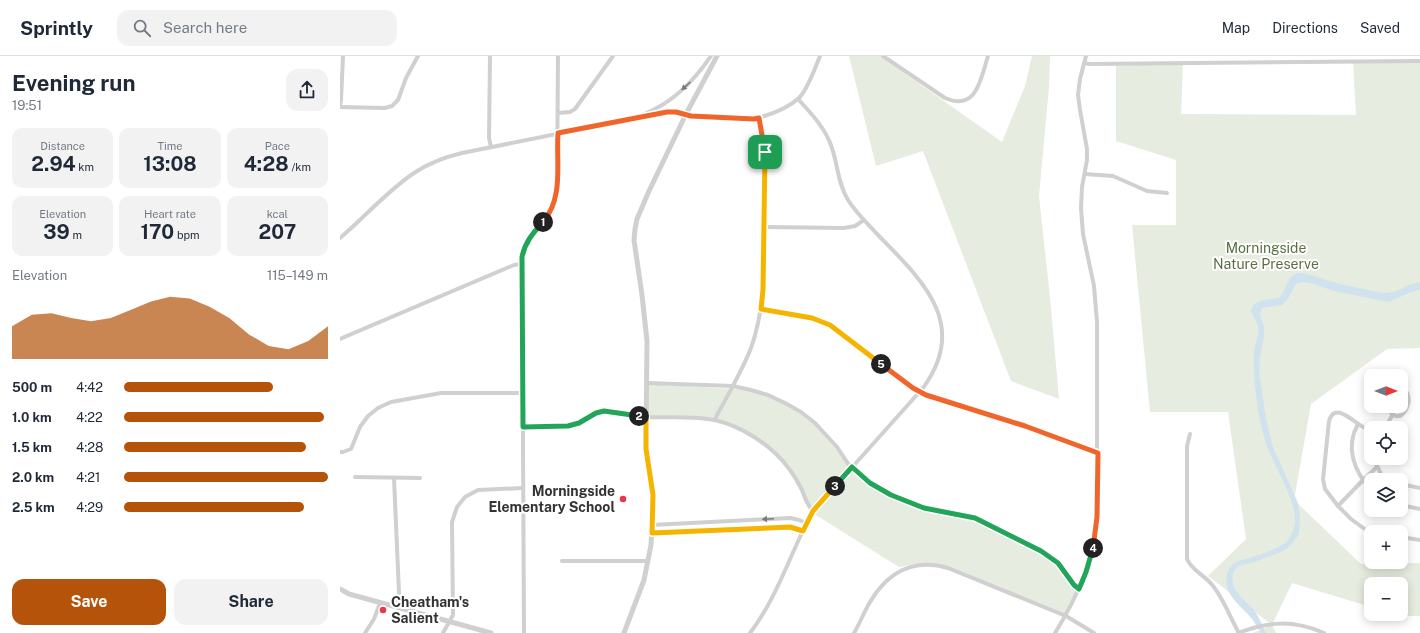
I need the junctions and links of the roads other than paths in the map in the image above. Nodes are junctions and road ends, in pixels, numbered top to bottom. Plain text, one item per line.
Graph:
1 (343, 56) edge
2 (418, 56) edge
3 (490, 56) edge
4 (558, 56) edge
5 (613, 56) edge
6 (711, 56) edge
7 (716, 56) edge
8 (820, 56) edge
9 (883, 56) edge
10 (988, 56) edge
11 (1086, 56) edge
12 (1387, 56) edge
13 (1420, 61) edge
14 (1084, 62) junction
15 (1387, 62) junction
16 (798, 99) junction
17 (340, 106) edge
18 (558, 113) junction
19 (686, 114) junction
20 (635, 118) junction
21 (759, 118) junction
22 (558, 133) junction
23 (491, 147) junction
24 (1084, 174) junction
25 (1168, 193) dead end
26 (864, 220) junction
27 (764, 227) junction
28 (340, 238) edge
29 (522, 264) junction
30 (761, 309) junction
31 (340, 339) edge
32 (647, 383) junction
33 (732, 386) junction
34 (1408, 391) edge
35 (919, 392) junction
36 (522, 393) junction
37 (1414, 400) dead end
38 (1411, 410) dead end
39 (1393, 414) joint
40 (646, 417) junction
41 (715, 420) junction
42 (1389, 421) edge
43 (1358, 424) junction
44 (523, 427) junction
45 (1364, 427) edge
46 (1190, 434) dead end
47 (340, 452) edge
48 (1098, 453) junction
49 (852, 467) junction
50 (1377, 467) joint
51 (1380, 473) edge
52 (355, 477) dead end
53 (394, 478) junction
54 (420, 478) dead end
55 (1362, 480) junction
56 (1408, 485) edge
57 (523, 488) junction
58 (1420, 488) edge
59 (1338, 506) junction
60 (1408, 506) edge
61 (1420, 509) edge
62 (813, 511) junction
63 (725, 522) junction
64 (806, 523) junction
65 (652, 525) junction
66 (1364, 528) edge
67 (725, 530) junction
68 (803, 531) junction
69 (652, 533) junction
70 (1408, 538) edge
71 (1420, 540) edge
72 (562, 561) dead end
73 (648, 561) junction
74 (340, 589) edge
75 (1079, 589) junction
76 (380, 603) junction
77 (396, 607) junction
78 (1066, 616) junction
79 (449, 621) junction
80 (365, 633) edge
81 (443, 633) edge
82 (491, 633) edge
83 (524, 633) edge
84 (624, 633) edge
85 (750, 633) edge
86 (854, 633) edge
87 (1055, 633) edge
88 (1094, 633) edge
89 (1238, 633) edge
90 (1324, 633) edge

1 - 17 street
2 - 17 street
3 - 23 street
4 - 18 street
5 - 18 street
6 -> 20 street
7 - 19 street
8 - 16 street
9 - 10 street
11 - 14 street
12 - 15 street
13 - 15 street
14 - 15 street
14 - 24 street
16 - 21 street
16 - 26 street
18 - 22 street
19 - 20 street
19 - 21 street
19 - 32 street
20 - 22 street
21 - 27 street
22 - 23 street
22 - 29 street
23 - 28 street
24 - 25 street
24 - 48 street
26 - 27 street
26 - 35 street
27 - 30 street
29 - 31 street
29 - 36 street
30 - 33 street
30 - 35 street
32 - 33 street
32 - 40 street
33 - 41 street
33 - 49 street
34 - 37 street
35 - 48 street
35 - 49 street
36 - 44 street
36 - 47 street
38 - 39 street
39 - 42 street
40 - 41 street
40 - 44 street
40 - 65 street
41 - 62 street
43 - 45 street
43 - 55 street
43 - 59 street
44 - 57 street
46 - 89 street
48 - 75 street
49 - 62 street
49 - 75 street
50 - 51 street
50 - 55 street
52 - 53 street
53 - 54 street
53 - 77 street
55 - 59 street
56 - 58 street
57 - 79 street
57 - 83 street
59 - 66 street
60 - 61 street
62 - 64 street
64 -> 63 street
63 - 65 street
63 - 67 street
64 - 68 street
65 - 69 street
67 - 68 street
67 - 69 street
68 - 85 street
69 - 73 street
70 - 71 street
72 - 73 street
73 - 84 street
74 - 76 street
75 - 78 street
76 - 77 street
76 - 80 street
77 - 79 street
78 - 86 street
78 - 87 street
78 - 88 street
79 - 81 street
79 - 82 street
89 - 90 street

